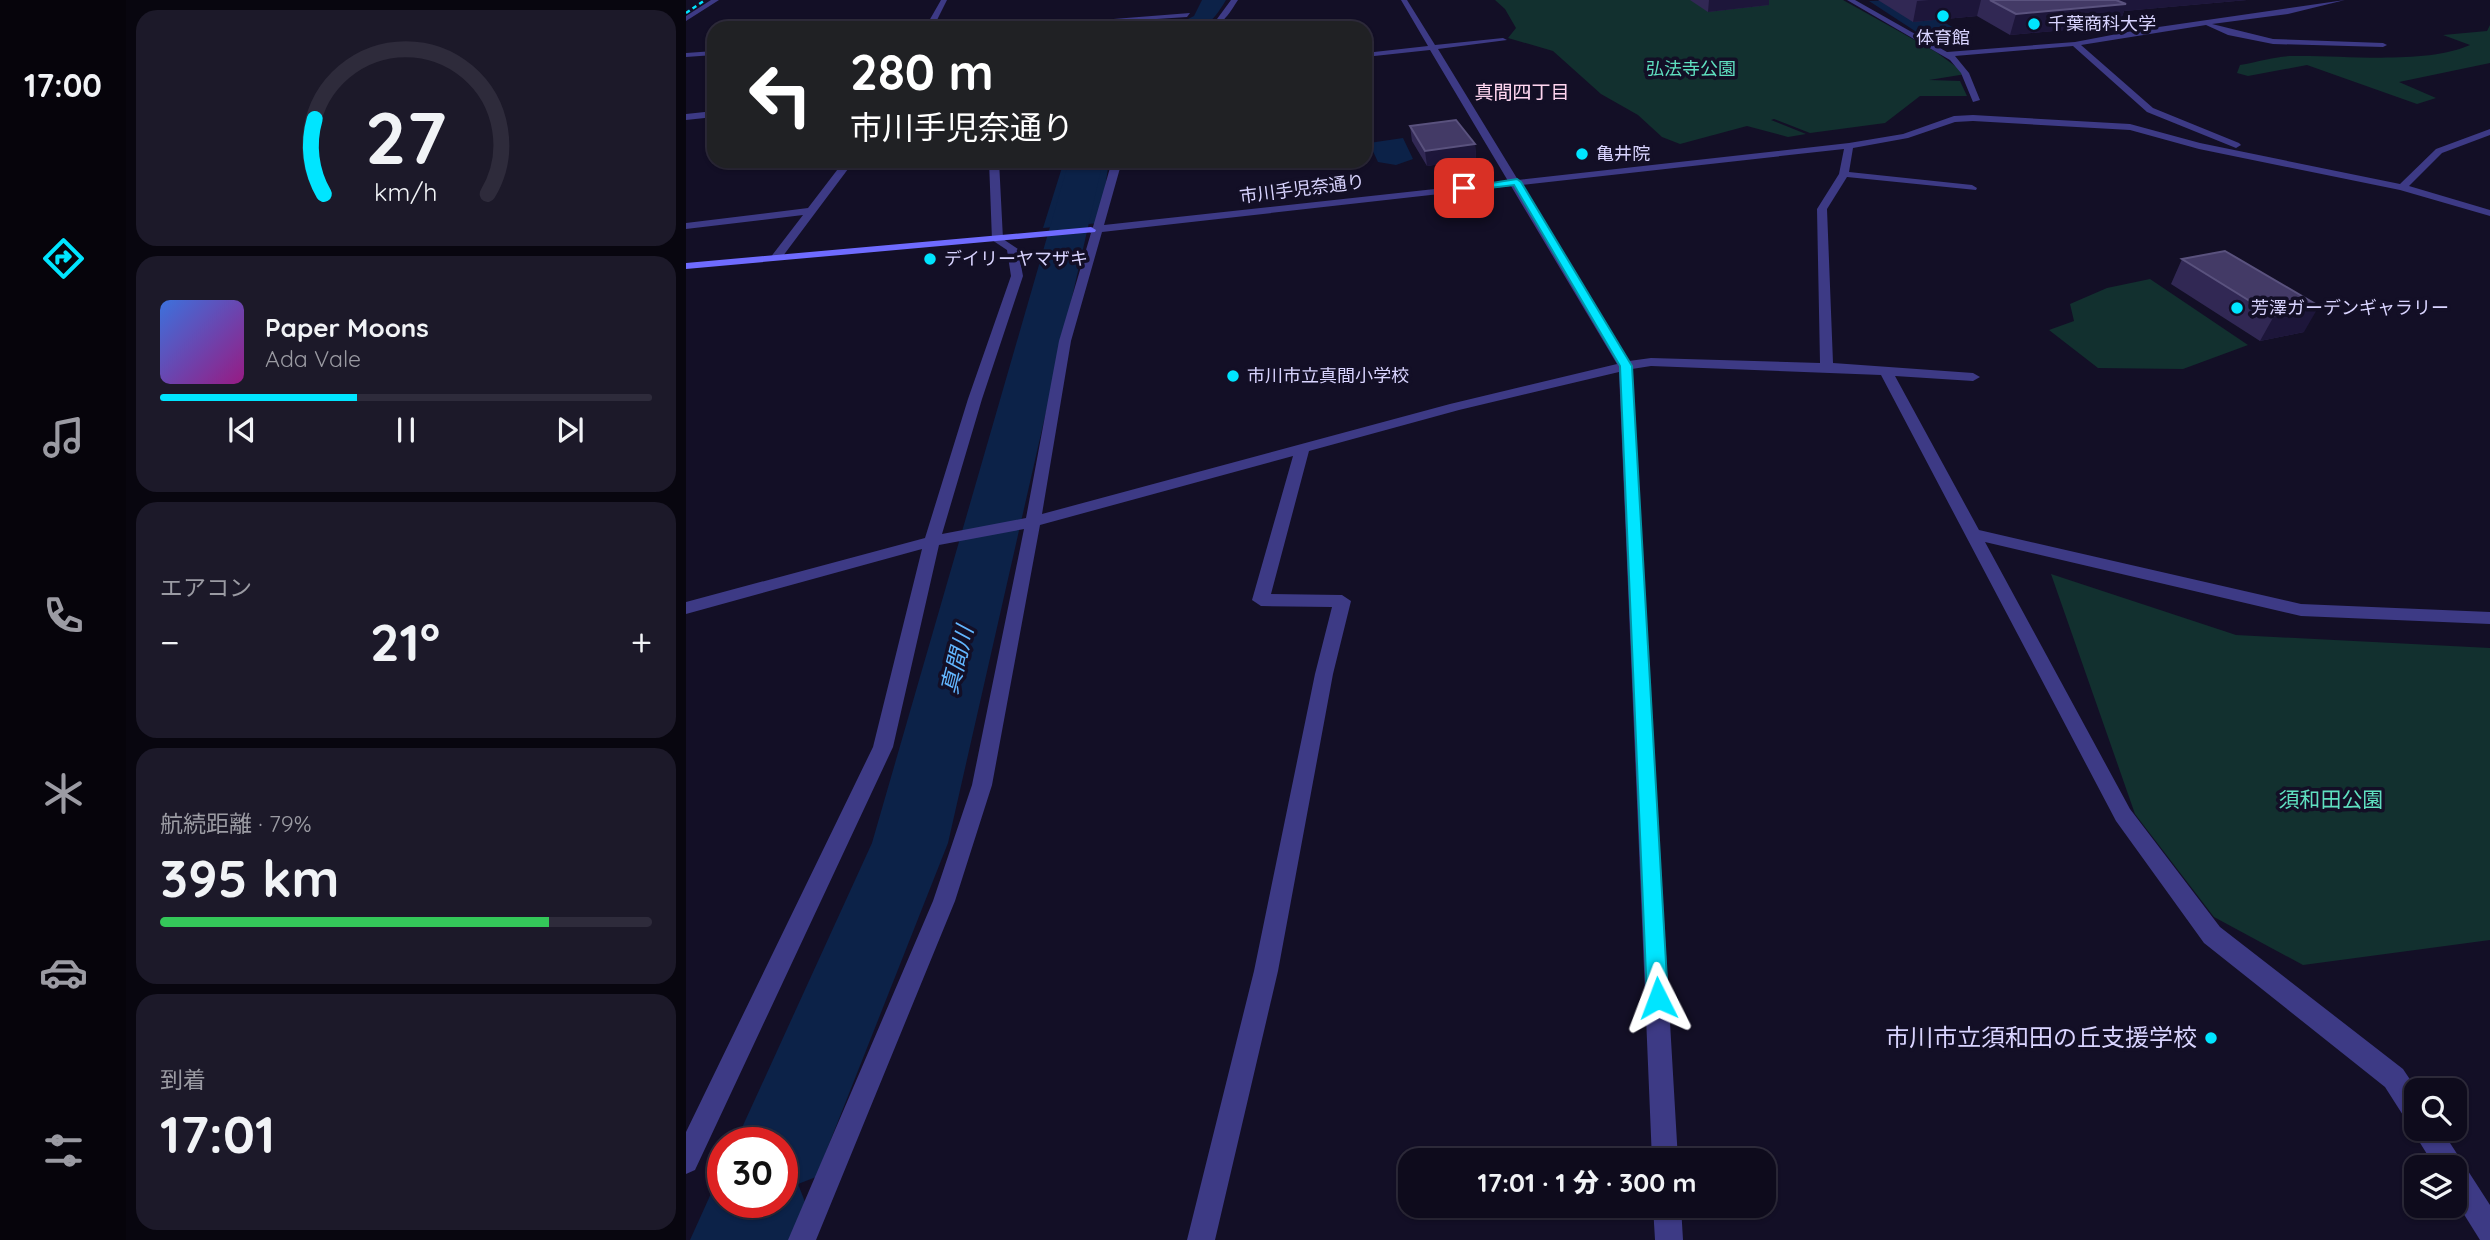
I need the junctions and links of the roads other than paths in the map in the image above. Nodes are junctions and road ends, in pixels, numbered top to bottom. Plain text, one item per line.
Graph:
1 (716, 0) edge
2 (944, 0) edge
3 (1235, 0) edge
4 (1404, 0) edge
5 (1850, 0) edge
6 (2342, 0) edge
7 (686, 19) edge
8 (2240, 20) junction
9 (933, 21) edge
10 (1096, 21) edge
11 (1174, 21) edge
12 (1220, 21) edge
13 (2206, 24) junction
14 (2253, 25) dead end
15 (2265, 30) dead end
16 (1503, 40) dead end
17 (2075, 44) junction
18 (2303, 45) junction
19 (2383, 45) dead end
20 (1433, 48) junction
21 (707, 54) edge
22 (1372, 54) edge
23 (1946, 54) junction
24 (686, 55) edge
25 (1976, 100) dead end
26 (707, 115) edge
27 (686, 117) edge
28 (2490, 132) edge
29 (1849, 146) junction
30 (2264, 159) junction
31 (844, 168) edge
32 (994, 168) edge
33 (1115, 168) edge
34 (1844, 174) junction
35 (1517, 182) junction
36 (2402, 187) junction
37 (1972, 188) dead end
38 (811, 211) junction
39 (2490, 214) edge
40 (686, 226) edge
41 (1094, 230) junction
42 (999, 240) junction
43 (776, 258) junction
44 (686, 265) edge
45 (1626, 366) junction
46 (1827, 367) junction
47 (1886, 372) junction
48 (1973, 377) dead end
49 (1302, 449) junction
50 (1034, 522) junction
51 (1972, 534) junction
52 (932, 541) junction
53 (686, 608) edge
54 (2490, 618) edge
55 (2404, 1094) edge
56 (1664, 1148) edge
57 (686, 1161) edge
58 (2467, 1194) edge
59 (1668, 1218) edge
60 (2490, 1230) edge
61 (802, 1240) edge
62 (1201, 1240) edge
63 (1669, 1240) edge

1 - 7 street
2 - 9 street
3 - 12 street
4 - 20 street
5 - 23 street
6 - 8 street
8 - 13 street
8 - 14 street
10 - 11 street
13 - 17 street
13 - 18 street
15 - 18 street
16 - 20 street
17 - 23 street
17 - 30 street
18 - 19 street
20 - 22 street
20 - 35 street
21 - 24 street
23 - 25 street
26 - 27 street
28 - 36 street
29 - 30 street, 市川手児奈通り
29 - 34 street
29 - 35 street, 市川手児奈通り
30 - 36 street, 市川手児奈通り
31 - 38 street
32 - 42 street
33 - 41 street
34 - 37 street
34 - 46 street
35 - 41 street, 市川手児奈通り
35 - 45 street
36 - 39 street, 市川手児奈通り
38 - 40 street
38 - 43 street
41 - 42 street
41 - 50 street
42 - 43 street
42 - 52 street
43 - 44 street
45 - 46 street
45 - 49 street
45 - 56 street
46 - 47 street
47 - 48 street
47 - 51 street
49 - 50 street
49 - 62 street
50 - 52 street
50 - 61 street
51 - 54 street
51 - 55 street
52 - 53 street
52 - 57 street
58 - 60 street
59 - 63 street

